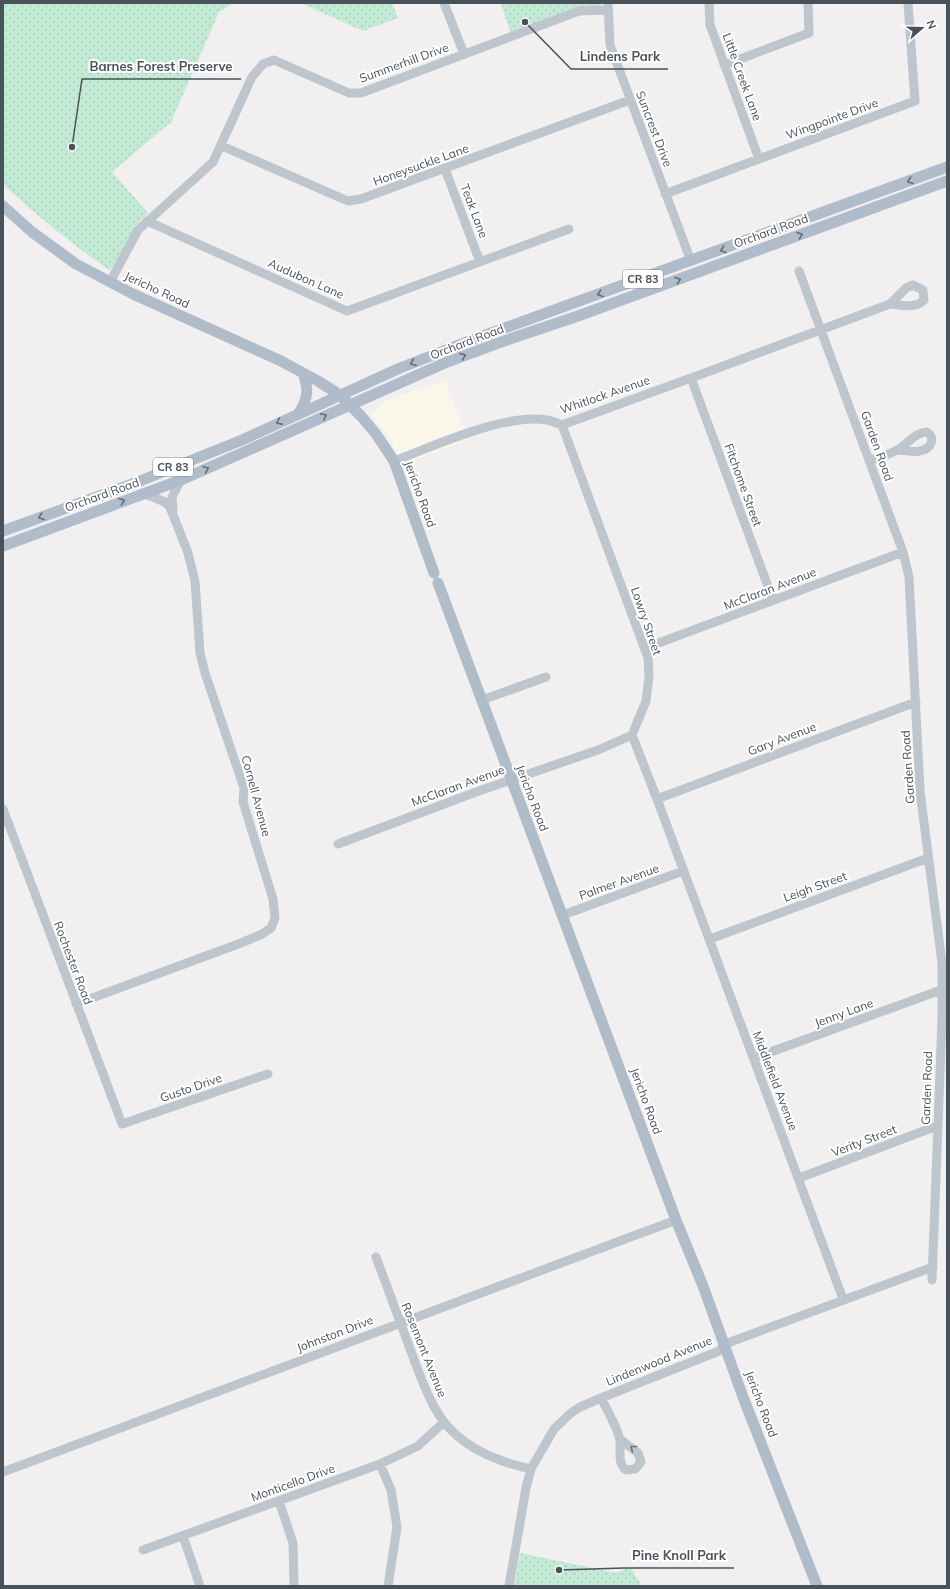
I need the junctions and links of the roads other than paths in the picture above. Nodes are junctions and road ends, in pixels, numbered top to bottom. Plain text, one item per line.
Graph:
1 (444, 3) edge
2 (709, 3) edge
3 (808, 3) edge
4 (908, 3) edge
5 (608, 6) edge
6 (464, 54) junction
7 (724, 65) junction
8 (630, 100) junction
9 (222, 146) junction
10 (759, 159) junction
11 (947, 167) edge
12 (445, 169) junction
13 (947, 180) edge
14 (665, 194) junction
15 (3, 206) edge
16 (147, 221) junction
17 (569, 229) dead end
18 (691, 261) junction
19 (480, 262) junction
20 (799, 271) dead end
21 (110, 282) junction
22 (890, 304) dead end
23 (821, 329) junction
24 (303, 373) junction
25 (691, 378) junction
26 (340, 395) junction
27 (350, 405) junction
28 (299, 413) junction
29 (562, 424) junction
30 (898, 450) dead end
31 (394, 461) junction
32 (870, 461) junction
33 (180, 480) junction
34 (143, 494) junction
35 (173, 512) junction
36 (3, 531) edge
37 (3, 546) edge
38 (903, 552) junction
39 (773, 600) junction
40 (645, 648) junction
41 (546, 677) dead end
42 (482, 700) junction
43 (916, 702) junction
44 (632, 735) junction
45 (512, 779) junction
46 (657, 799) junction
47 (3, 809) edge
48 (338, 844) dead end
49 (928, 858) junction
50 (683, 871) junction
51 (563, 915) junction
52 (710, 939) junction
53 (941, 990) junction
54 (76, 1004) junction
55 (754, 1058) junction
56 (268, 1074) dead end
57 (122, 1124) joint
58 (938, 1126) junction
59 (799, 1178) junction
60 (676, 1220) junction
61 (376, 1257) dead end
62 (933, 1267) junction
63 (932, 1280) dead end
64 (843, 1299) junction
65 (400, 1323) junction
66 (725, 1344) junction
67 (601, 1398) junction
68 (444, 1422) junction
69 (620, 1439) dead end
70 (380, 1464) junction
71 (531, 1469) junction
72 (3, 1472) edge
73 (280, 1501) junction
74 (183, 1536) junction
75 (142, 1550) dead end
76 (200, 1586) edge
77 (294, 1586) edge
78 (388, 1586) edge
79 (509, 1586) edge
80 (817, 1586) edge

1 - 6 street
2 - 7 street, Little Creek Lane
3 - 7 street
4 - 10 street, Wingpointe Drive
5 - 6 street, Summerhill Drive
5 - 8 street, Suncrest Drive
6 - 9 street, Summerhill Drive
7 - 10 street, Little Creek Lane
8 - 12 street, Honeysuckle Lane
8 - 14 street, Suncrest Drive
9 - 12 street, Honeysuckle Lane
9 - 16 street, Summerhill Drive
10 - 14 street, Wingpointe Drive
11 -> 18 main road, Orchard Road / CR 83
12 - 19 street, Teak Lane
27 -> 13 main road, Orchard Road / CR 83
14 - 18 street, Suncrest Drive
15 - 21 main road, Jericho Road
16 - 19 street, Audubon Lane
16 - 21 street, Summerhill Drive
17 - 19 street, Audubon Lane
18 -> 26 main road, Orchard Road / CR 83
20 - 23 street, Garden Road
21 - 24 main road, Jericho Road
22 - 23 street, Whitlock Avenue
23 - 25 street, Whitlock Avenue
23 - 32 street, Garden Road
24 - 26 main road, Jericho Road
24 - 28 main road
25 - 29 street, Whitlock Avenue
25 - 39 street, Fitchome Street
26 - 27 main road, Jericho Road
26 - 28 main road, Orchard Road / CR 83
27 - 31 main road, Jericho Road
33 -> 27 main road, Orchard Road / CR 83
28 -> 36 main road, Orchard Road / CR 83
29 - 31 street, Whitlock Avenue
29 - 40 street, Lowry Street
30 - 32 street
31 - 42 main road, Jericho Road
32 - 38 street, Garden Road
33 - 34 main road, Orchard Road / CR 83
33 - 35 street, Cornell Avenue
34 - 35 street, Cornell Avenue
37 -> 34 main road, Orchard Road / CR 83
35 - 54 street, Cornell Avenue
38 - 39 street, McClaran Avenue
38 - 43 street, Garden Road
39 - 40 street, McClaran Avenue
40 - 44 street, Lowry Street
41 - 42 street
42 - 45 main road, Jericho Road
43 - 46 street, Gary Avenue
43 - 49 street, Garden Road
44 - 45 street, McClaran Avenue
44 - 46 street
45 - 48 street, McClaran Avenue
45 - 51 main road, Jericho Road
46 - 50 street
47 - 54 street, Rochester Road
49 - 52 street, Leigh Street
49 - 53 street, Garden Road
50 - 51 street, Palmer Avenue
50 - 52 street, Middlefield Avenue
51 - 60 main road, Jericho Road
52 - 55 street, Middlefield Avenue
53 - 55 street, Jenny Lane
53 - 58 street, Garden Road
54 - 57 street, Rochester Road
55 - 59 street, Middlefield Avenue
56 - 57 street, Gusto Drive
58 - 59 street, Verity Street
58 - 62 street, Garden Road
59 - 64 street, Middlefield Avenue
60 - 65 street, Johnston Drive
60 - 66 main road, Jericho Road
61 - 65 street, Rosemont Avenue
62 - 63 street, Garden Road
62 - 64 street, Lindenwood Avenue
64 - 66 street, Lindenwood Avenue
65 - 68 street, Rosemont Avenue
65 - 72 street, Johnston Drive
66 - 67 street, Lindenwood Avenue
66 - 80 main road, Jericho Road
67 - 69 street
67 - 71 street, Lindenwood Avenue
68 - 70 street, Monticello Drive
68 - 71 street, Rosemont Avenue
70 - 73 street, Monticello Drive
70 - 78 street
71 - 79 street, Lindenwood Avenue
73 - 74 street, Monticello Drive
73 - 77 street
74 - 75 street, Monticello Drive
74 - 76 street

